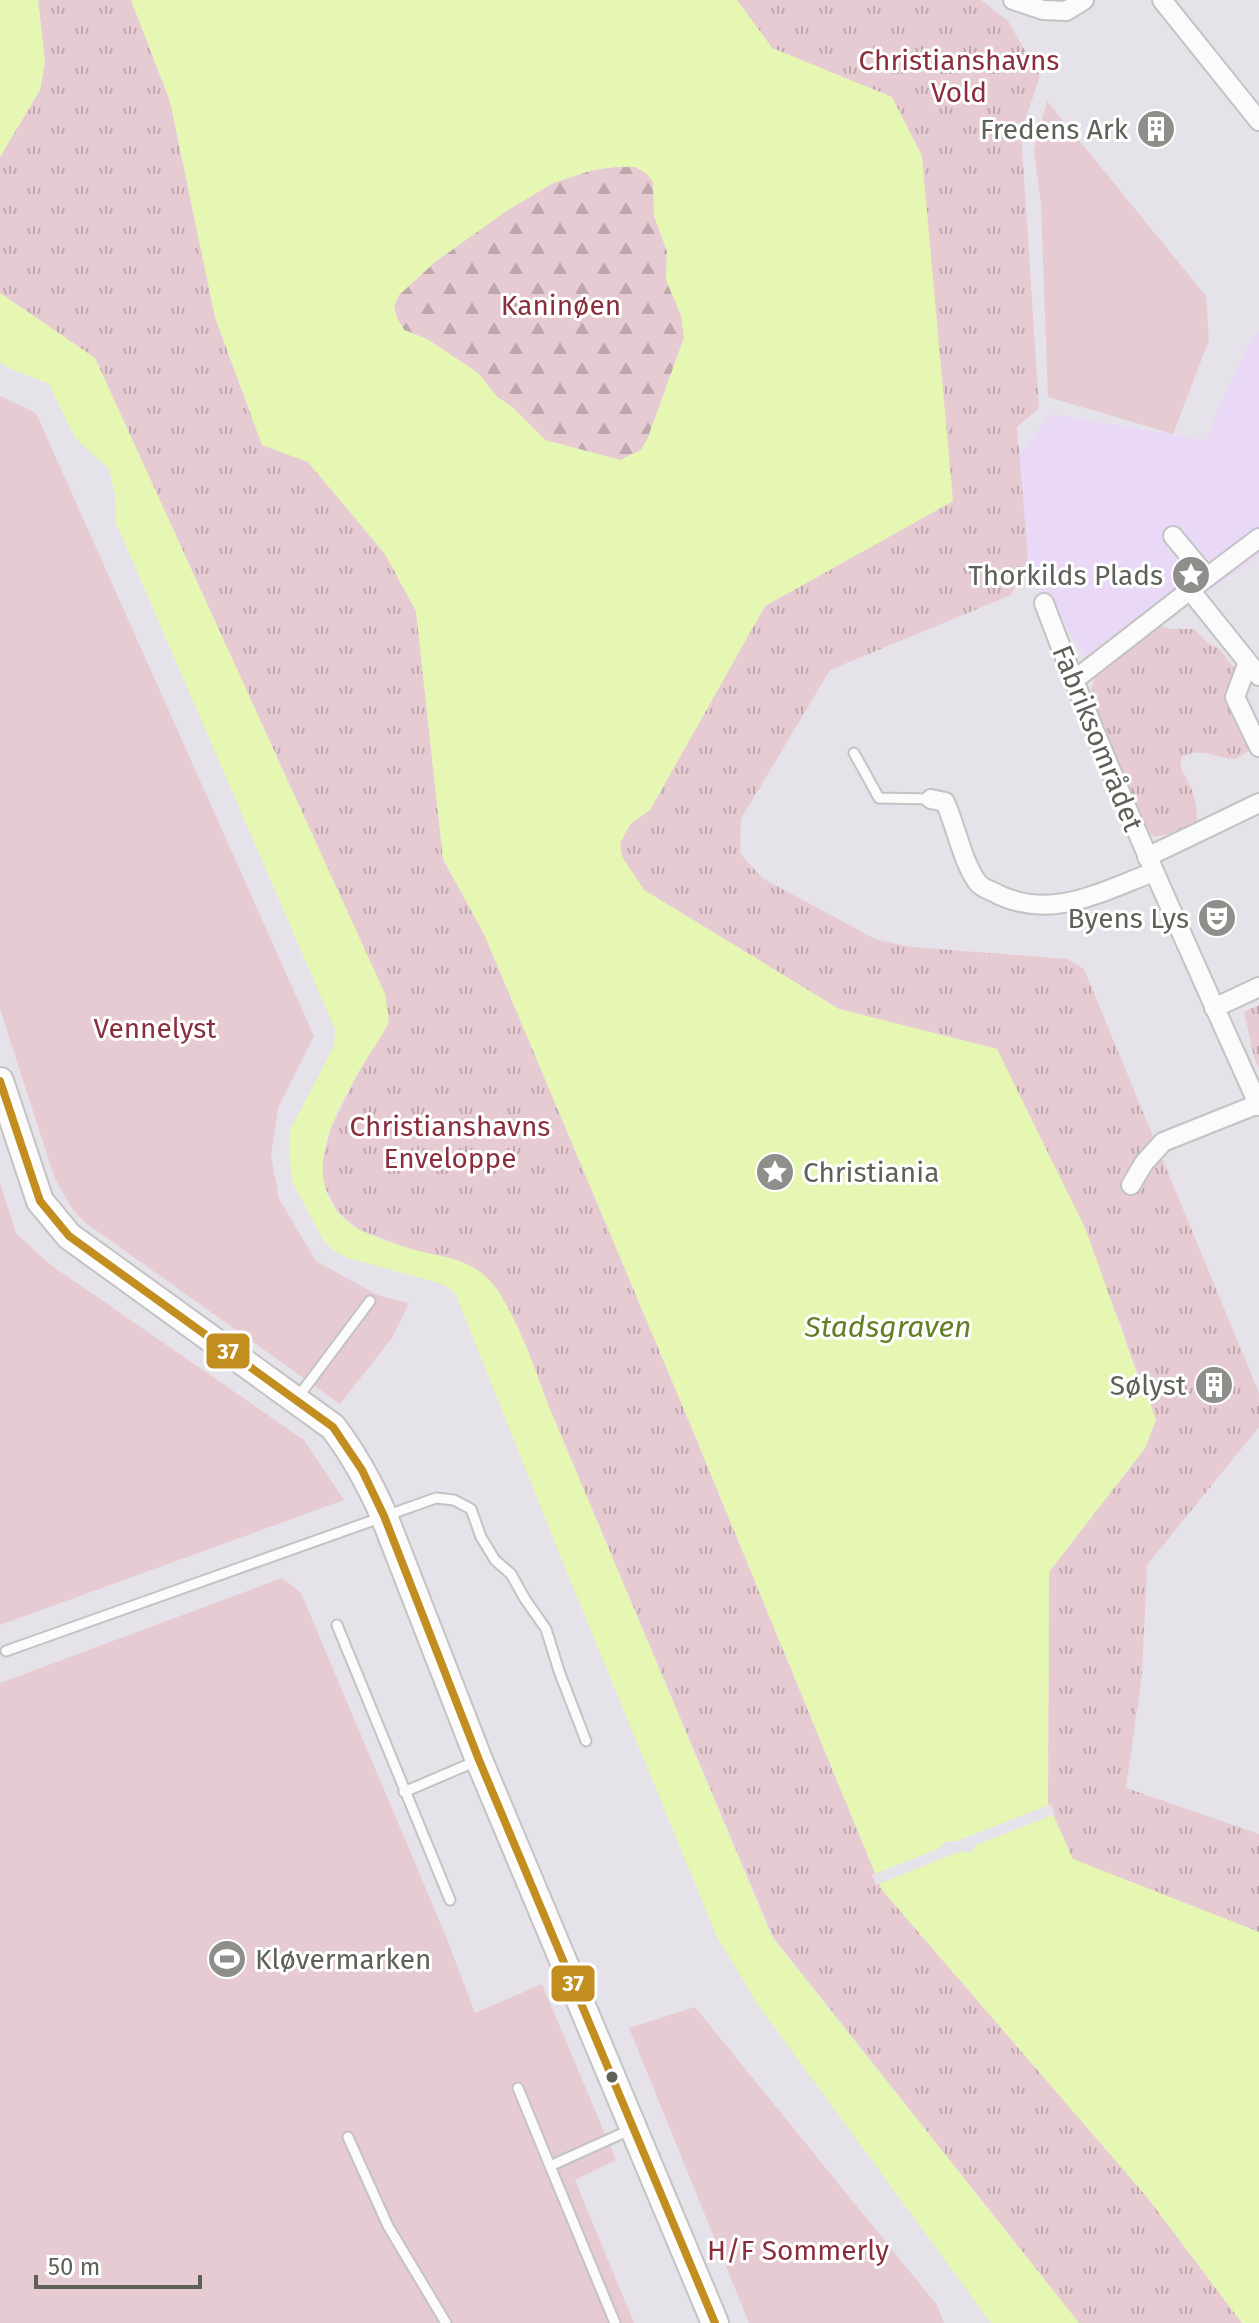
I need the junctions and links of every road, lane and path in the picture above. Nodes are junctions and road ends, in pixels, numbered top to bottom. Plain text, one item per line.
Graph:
1 (1013, 0) edge
2 (1084, 0) edge
3 (1162, 0) edge
4 (1259, 121) edge
5 (1173, 536) dead end
6 (1253, 543) edge
7 (1259, 563) edge
8 (1207, 577) junction
9 (1190, 590) junction
10 (1044, 603) dead end
11 (1253, 669) edge
12 (1073, 681) junction
13 (1259, 747) edge
14 (854, 753) dead end
15 (931, 799) joint
16 (1259, 803) edge
17 (1150, 864) junction
18 (1259, 987) edge
19 (1214, 1008) junction
20 (0, 1081) edge
21 (1259, 1105) edge
22 (1131, 1185) dead end
23 (370, 1301) dead end
24 (296, 1400) junction
25 (384, 1516) junction
26 (337, 1625) dead end
27 (6, 1651) dead end
28 (586, 1741) dead end
29 (479, 1760) junction
30 (404, 1792) junction
31 (450, 1900) dead end
32 (518, 2088) dead end
33 (632, 2129) junction
34 (348, 2137) dead end
35 (550, 2166) junction
36 (446, 2323) edge
37 (615, 2323) edge
38 (715, 2323) edge

1 - 2 street
3 - 4 street
5 - 8 street
6 - 7 street
6 - 8 street
8 - 9 street
9 - 11 street
9 - 12 street
10 - 12 street, Fabriksområdet
11 - 13 street
12 - 17 street, Fabriksområdet
14 - 15 lane
15 - 17 street
16 - 17 street
17 - 19 street, Fabriksområdet
18 - 19 street
19 - 21 street, Fabriksområdet
20 - 24 street
21 - 22 street
23 - 24 lane
24 - 25 street
25 - 27 lane
25 - 28 lane
25 - 29 street
26 - 30 lane
29 - 30 lane
29 - 33 street
30 - 31 lane
32 - 35 lane
33 - 35 lane
33 - 38 street
34 - 36 lane
35 - 37 lane

